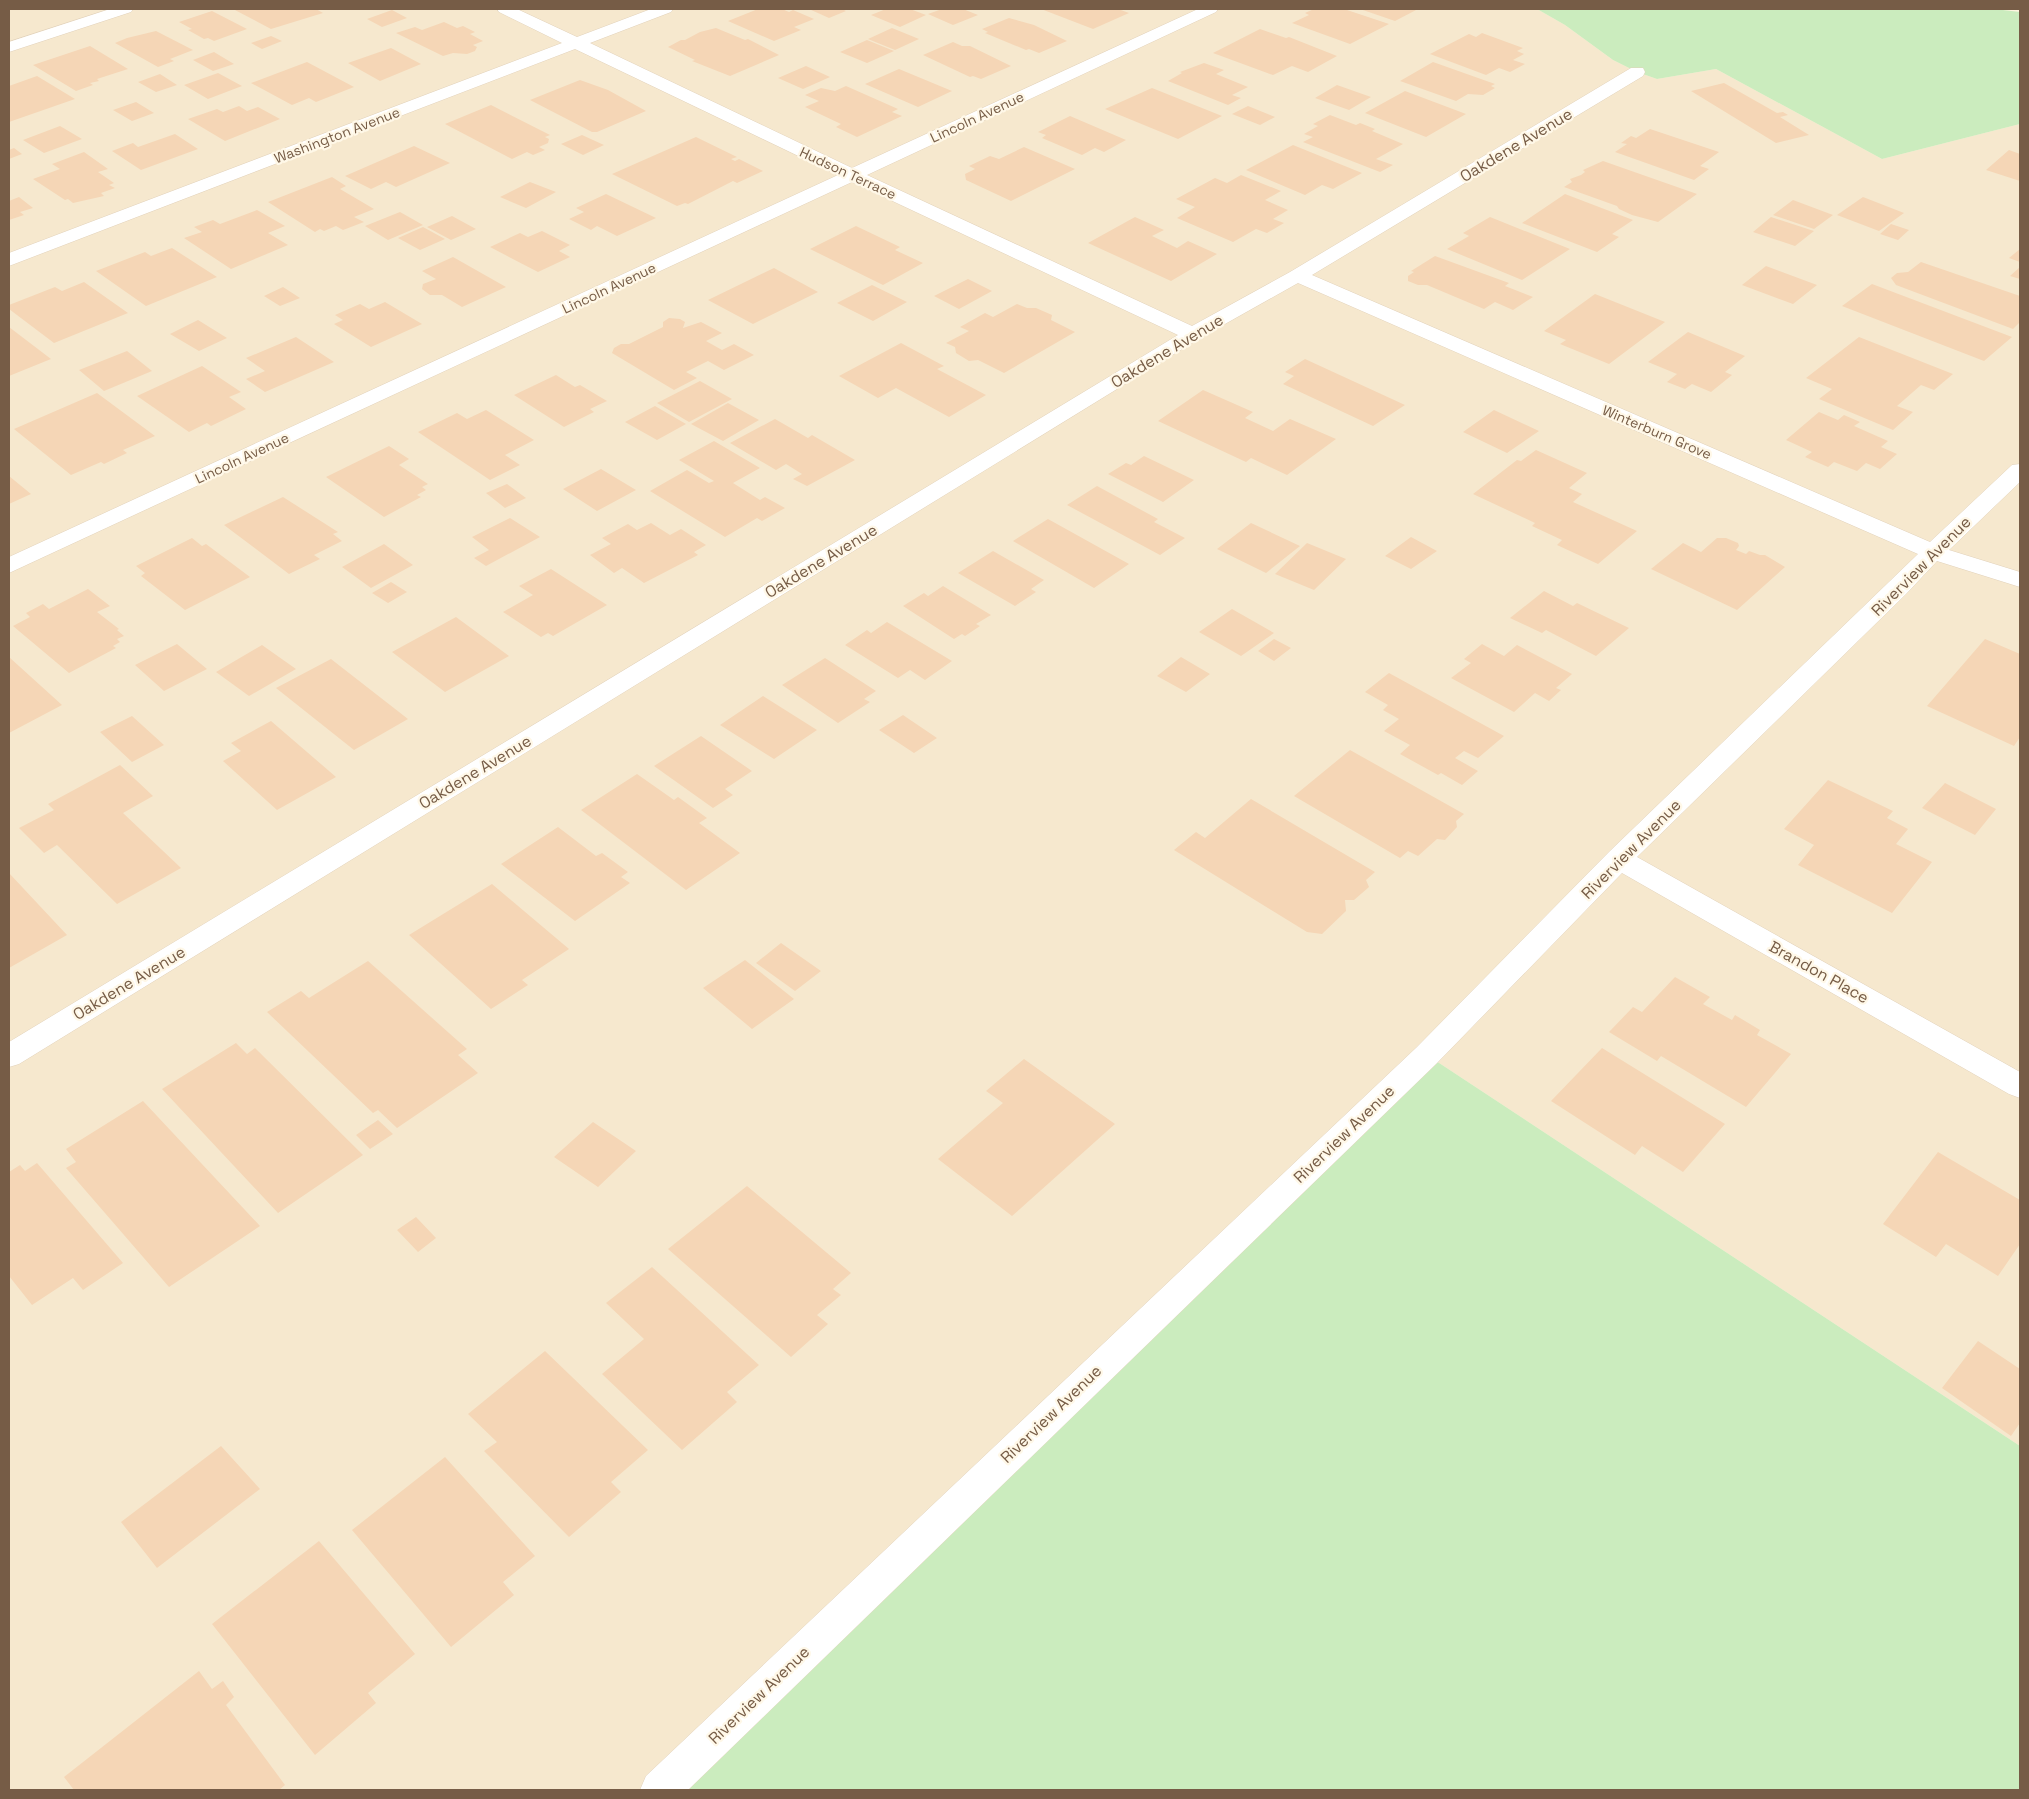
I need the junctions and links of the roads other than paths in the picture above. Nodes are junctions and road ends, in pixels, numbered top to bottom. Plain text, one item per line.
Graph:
1 (125, 9) edge
2 (505, 9) edge
3 (665, 9) edge
4 (1210, 9) edge
5 (576, 43) junction
6 (9, 46) edge
7 (1637, 72) dead end
8 (852, 175) junction
9 (9, 260) edge
10 (1297, 276) junction
11 (1193, 334) junction
12 (2020, 470) edge
13 (1933, 552) junction
14 (9, 566) edge
15 (2020, 580) edge
16 (1619, 859) junction
17 (9, 1056) edge
18 (2020, 1086) edge
19 (660, 1790) edge

1 - 6 street
2 - 5 street, Hudson Terrace
3 - 5 street, Washington Avenue
4 - 8 street, Lincoln Avenue
5 - 8 street, Hudson Terrace
5 - 9 street, Washington Avenue
7 - 10 street, Oakdene Avenue
8 - 11 street, Hudson Terrace
8 - 14 street, Lincoln Avenue
10 - 11 street, Oakdene Avenue
10 - 13 street, Winterburn Grove
11 - 17 street, Oakdene Avenue
12 - 13 street, Riverview Avenue
13 - 15 street, Winterburn Grove
13 - 16 street, Riverview Avenue
16 - 18 street, Brandon Place
16 - 19 street, Riverview Avenue

